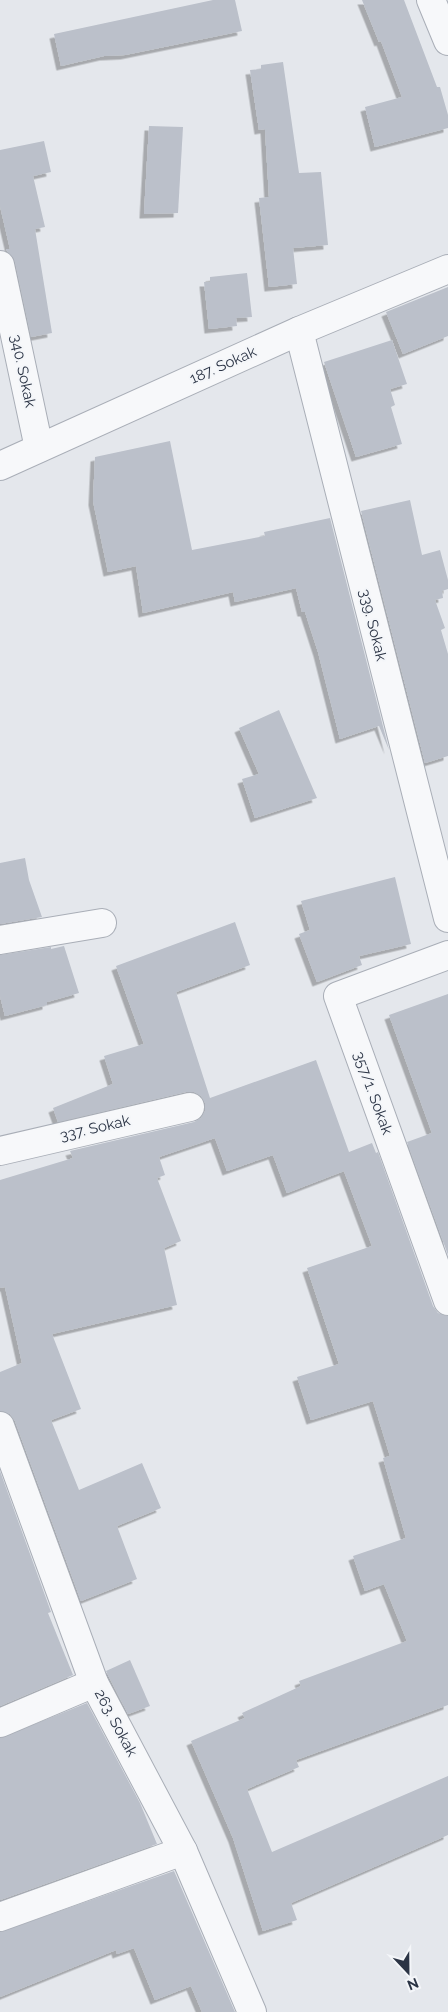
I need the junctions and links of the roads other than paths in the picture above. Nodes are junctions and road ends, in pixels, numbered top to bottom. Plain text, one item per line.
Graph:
1 (431, 0) edge
2 (448, 41) edge
3 (0, 265) edge
4 (448, 268) edge
5 (299, 331) junction
6 (39, 448) junction
7 (0, 466) edge
8 (448, 918) edge
9 (102, 923) dead end
10 (0, 940) edge
11 (448, 955) edge
12 (190, 1107) dead end
13 (0, 1151) edge
14 (448, 1300) edge
15 (0, 1426) edge
16 (94, 1683) junction
17 (0, 1723) edge
18 (183, 1851) junction
19 (0, 1917) edge
20 (252, 2012) edge

1 - 2 street
3 - 6 street, 340. Sokak
4 - 5 street, 187. Sokak
5 - 6 street, 187. Sokak
5 - 8 street, 339. Sokak
6 - 7 street, 187. Sokak
9 - 10 street
11 - 14 street, 357/1. Sokak
12 - 13 street, 337. Sokak
15 - 16 street, 263. Sokak
16 - 17 street
16 - 18 street, 263. Sokak
18 - 19 street
18 - 20 street, 263. Sokak

